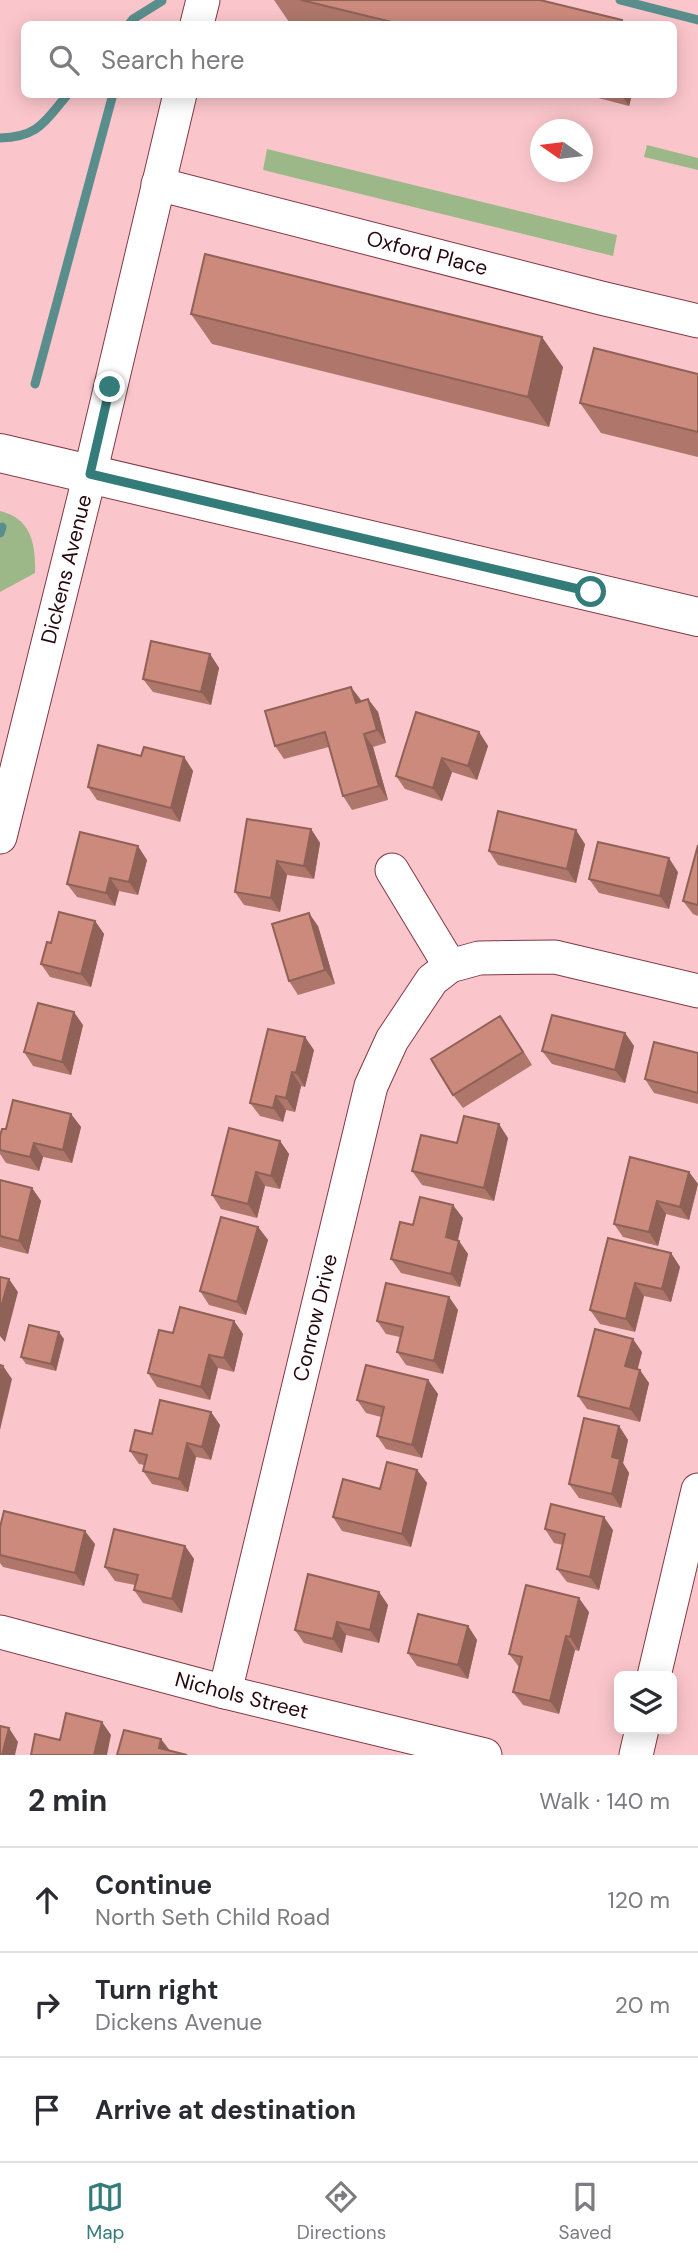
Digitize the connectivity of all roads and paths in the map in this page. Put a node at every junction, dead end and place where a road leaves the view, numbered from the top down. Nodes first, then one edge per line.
1 (203, 0) edge
2 (198, 21) edge
3 (179, 98) edge
4 (158, 184) junction
5 (698, 321) edge
6 (0, 453) edge
7 (90, 474) junction
8 (698, 617) edge
9 (0, 837) edge
10 (392, 870) dead end
11 (450, 966) junction
12 (698, 991) edge
13 (698, 1490) edge
14 (0, 1632) edge
15 (655, 1671) edge
16 (225, 1692) junction
17 (641, 1734) edge
18 (485, 1755) edge
19 (636, 1755) edge

1 - 2 street
3 - 4 street, Dickens Avenue
4 - 5 street, Oxford Place
4 - 7 street, Dickens Avenue
6 - 7 main road
7 - 8 main road
7 - 9 street, Dickens Avenue
10 - 11 street
11 - 12 street
11 - 16 street, Conrow Drive
13 - 15 street
14 - 16 street, Nichols Street
16 - 18 street, Nichols Street
17 - 19 street

